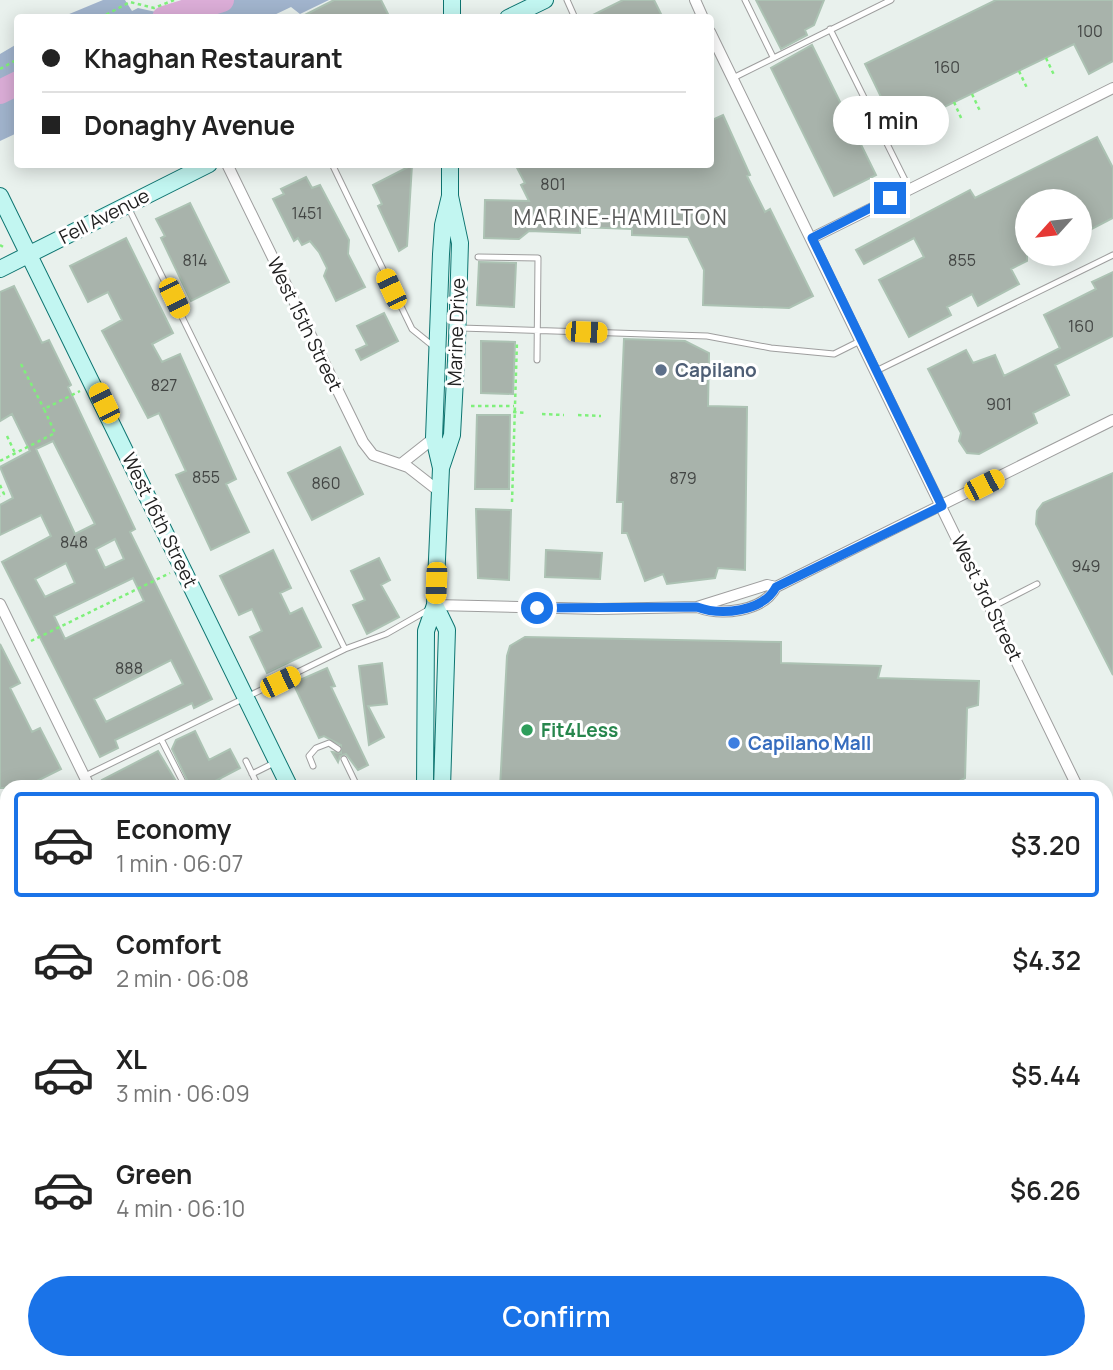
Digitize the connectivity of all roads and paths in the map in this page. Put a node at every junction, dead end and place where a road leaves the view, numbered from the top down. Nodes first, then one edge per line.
1 (174, 0) edge
2 (545, 0) edge
3 (746, 0) edge
4 (891, 0) edge
5 (131, 1) edge
6 (107, 14) edge
7 (516, 14) edge
8 (830, 29) junction
9 (714, 41) edge
10 (773, 57) junction
11 (1046, 58) dead end
12 (1019, 71) dead end
13 (1054, 75) dead end
14 (733, 78) junction
15 (1113, 88) edge
16 (1027, 89) dead end
17 (972, 94) dead end
18 (954, 102) dead end
19 (980, 111) dead end
20 (962, 120) dead end
21 (201, 168) edge
22 (229, 168) edge
23 (334, 168) edge
24 (450, 168) edge
25 (909, 188) junction
26 (0, 196) edge
27 (450, 196) junction
28 (127, 204) junction
29 (812, 238) junction
30 (0, 245) edge
31 (5, 248) dead end
32 (30, 254) junction
33 (1113, 255) edge
34 (478, 257) dead end
35 (0, 269) edge
36 (457, 327) junction
37 (537, 330) junction
38 (862, 340) junction
39 (517, 341) dead end
40 (438, 351) junction
41 (537, 360) dead end
42 (21, 363) dead end
43 (876, 371) junction
44 (80, 391) dead end
45 (471, 406) dead end
46 (514, 406) junction
47 (44, 409) junction
48 (513, 412) junction
49 (527, 413) dead end
50 (542, 414) dead end
51 (564, 415) dead end
52 (578, 415) dead end
53 (601, 416) dead end
54 (1113, 420) edge
55 (7, 436) dead end
56 (434, 438) junction
57 (15, 453) junction
58 (0, 461) edge
59 (401, 464) junction
60 (441, 468) junction
61 (0, 485) edge
62 (440, 492) junction
63 (0, 496) edge
64 (512, 502) dead end
65 (942, 506) junction
66 (170, 573) dead end
67 (1037, 584) dead end
68 (0, 604) edge
69 (435, 605) junction
70 (992, 607) junction
71 (30, 642) dead end
72 (345, 649) junction
73 (247, 698) junction
74 (162, 739) junction
75 (338, 749) dead end
76 (344, 760) dead end
77 (246, 761) dead end
78 (277, 762) junction
79 (313, 765) dead end
80 (252, 774) junction
81 (85, 776) junction
82 (87, 780) edge
83 (182, 780) edge
84 (255, 780) edge
85 (286, 780) edge
86 (354, 780) edge
87 (425, 780) edge
88 (442, 780) edge
89 (1075, 780) edge

1 - 5 path
2 - 7 main road
3 - 10 lane
4 - 8 lane
5 - 6 path
8 - 10 lane
8 - 25 lane
9 - 14 street, West 3rd Street
10 - 14 lane
11 - 13 path
12 - 16 path
14 - 29 street, West 3rd Street
15 - 25 street
17 - 19 path
18 - 20 path
21 - 28 main road, Fell Avenue
22 - 59 street, West 15th Street
23 - 40 lane
24 - 27 main road, Marine Drive
25 - 29 street
26 - 32 main road, West 16th Street
27 - 36 main road, Marine Drive
27 - 40 main road, Marine Drive
28 - 32 main road, Fell Avenue
28 - 72 lane
29 - 38 street, West 3rd Street
30 - 31 path
32 - 35 main road, Fell Avenue
32 - 73 main road, West 16th Street
33 - 43 lane
34 - 37 lane
36 - 37 lane
36 - 60 main road, Marine Drive
37 - 38 lane
37 - 41 lane
38 - 43 street, West 3rd Street
39 - 46 path
40 - 56 main road, Marine Drive
42 - 47 path
43 - 65 street, West 3rd Street
44 - 47 path
45 - 46 path
46 - 48 path
47 - 57 path
48 - 49 path
48 - 64 path
50 - 51 path
52 - 53 path
54 - 65 street
55 - 57 path
56 - 59 street
56 - 60 main road, Marine Drive
57 - 58 path
59 - 62 street, West 15th Street
60 - 62 main road, Marine Drive
61 - 63 path
62 - 69 main road, Marine Drive
65 - 69 street
65 - 70 street, West 3rd Street
66 - 71 path
67 - 70 lane
68 - 81 street
69 - 72 lane
69 - 87 main road, Marine Drive
69 - 88 main road, Marine Drive
70 - 89 street, West 3rd Street
72 - 73 lane
73 - 74 lane
73 - 78 main road, West 16th Street
74 - 81 lane
74 - 83 lane
75 - 79 lane
76 - 86 lane
77 - 80 lane
78 - 80 lane
78 - 85 main road, West 16th Street
80 - 84 lane
81 - 82 street

